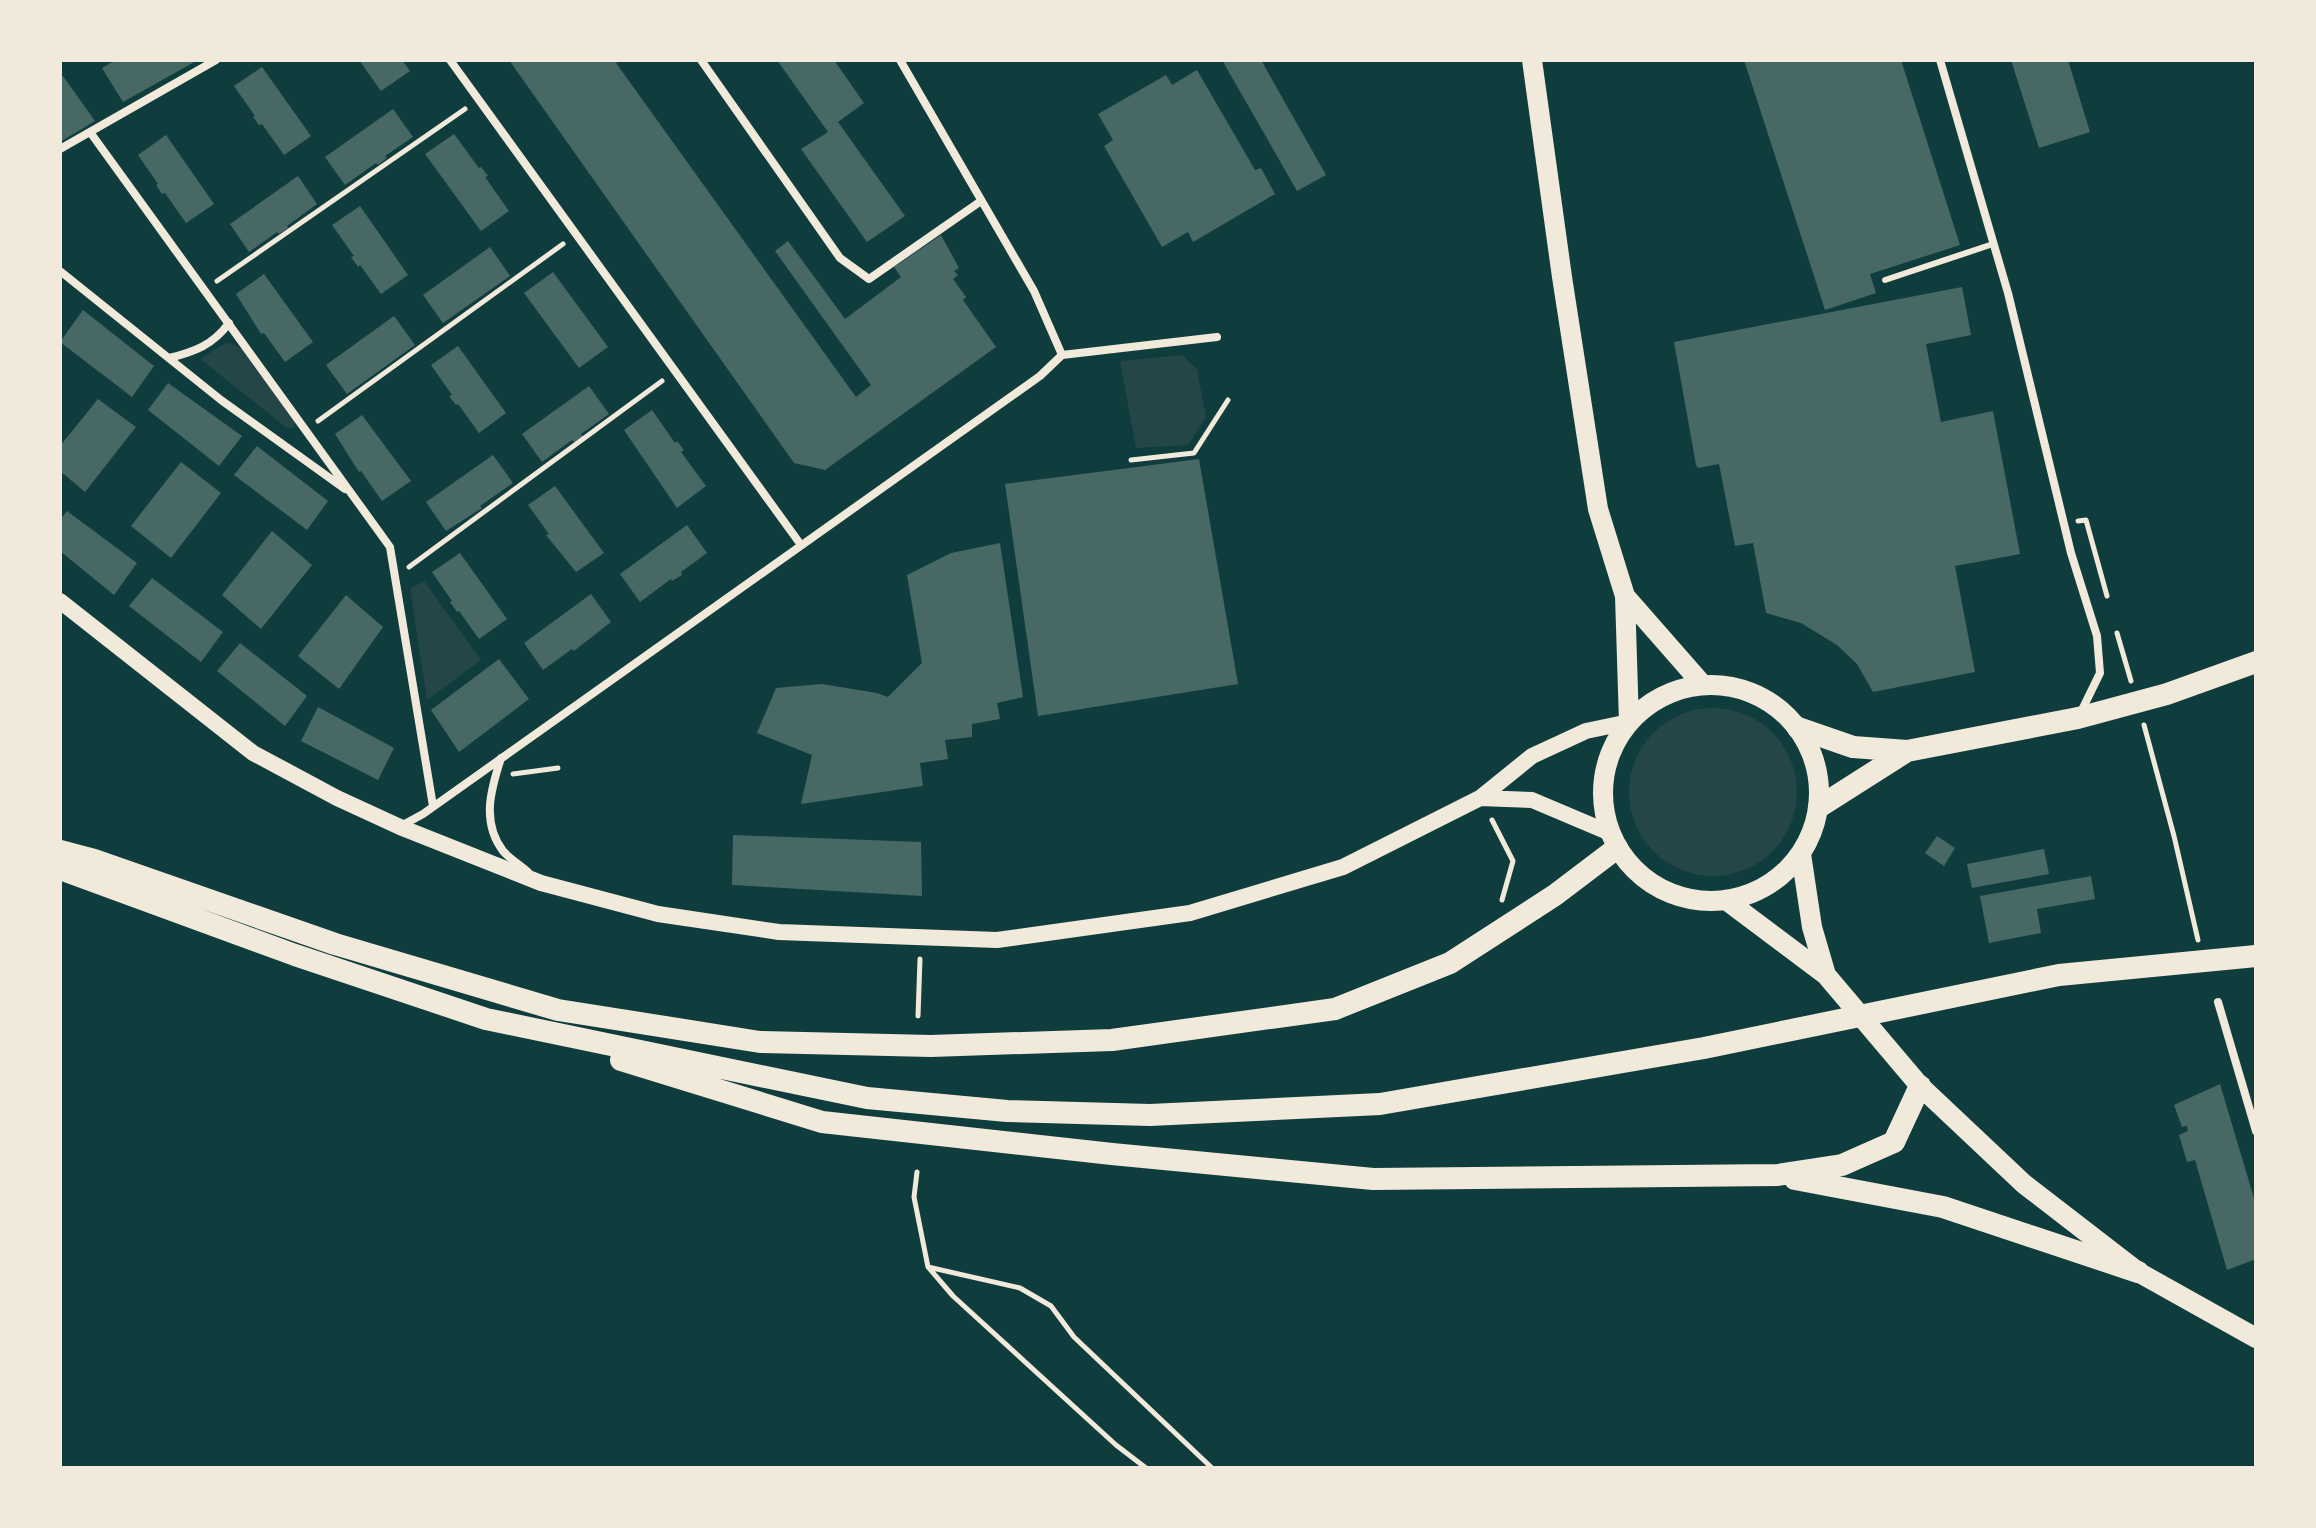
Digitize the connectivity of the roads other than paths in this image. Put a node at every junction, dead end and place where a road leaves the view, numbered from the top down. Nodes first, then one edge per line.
1 (216, 60) edge
2 (450, 60) edge
3 (701, 60) edge
4 (900, 60) edge
5 (1532, 60) edge
6 (1940, 60) edge
7 (90, 132) junction
8 (60, 149) edge
9 (981, 201) junction
10 (1993, 244) junction
11 (60, 271) edge
12 (1885, 280) dead end
13 (229, 323) junction
14 (1217, 337) dead end
15 (1062, 355) junction
16 (169, 358) junction
17 (352, 494) junction
18 (801, 545) junction
19 (1625, 596) junction
20 (60, 601) edge
21 (2256, 662) edge
22 (1703, 685) junction
23 (2078, 718) junction
24 (1629, 722) junction
25 (1798, 728) junction
26 (1907, 751) junction
27 (502, 756) junction
28 (1480, 798) junction
29 (433, 806) junction
30 (1819, 807) junction
31 (400, 827) junction
32 (1614, 840) junction
33 (60, 851) edge
34 (1801, 854) junction
35 (60, 869) edge
36 (541, 883) junction
37 (1726, 900) junction
38 (2256, 956) edge
39 (1826, 975) junction
40 (2218, 1002) dead end
41 (486, 1019) junction
42 (1920, 1086) junction
43 (2256, 1131) edge
44 (1778, 1175) junction
45 (2138, 1272) junction
46 (2256, 1338) edge

1 - 7 street
2 - 18 street
3 - 9 street
4 - 9 street
5 - 19 main road
6 - 10 street
7 - 8 street
7 - 13 street
9 - 15 street
10 - 12 lane
10 - 23 street
11 - 16 street
13 - 16 street
13 - 17 street
14 - 15 street
15 - 18 street
16 - 17 street
17 - 29 street
18 - 27 street
19 - 22 main road
19 - 24 main road
20 - 31 main road
21 - 23 highway
22 - 24 main road
22 - 25 main road
23 - 26 highway
24 - 28 main road
24 - 32 main road
25 - 26 highway
25 - 30 main road
26 - 30 highway
27 - 29 street
27 - 36 street
28 - 32 main road
28 - 36 main road
29 - 31 street
30 - 34 main road
31 - 36 main road
32 - 33 highway
32 - 37 main road
34 - 37 main road
34 - 39 main road
35 - 41 highway
37 - 39 main road
38 - 41 highway
39 - 42 main road
40 - 43 street
41 - 44 highway
42 - 44 highway
42 - 45 main road
44 - 45 highway
45 - 46 main road

